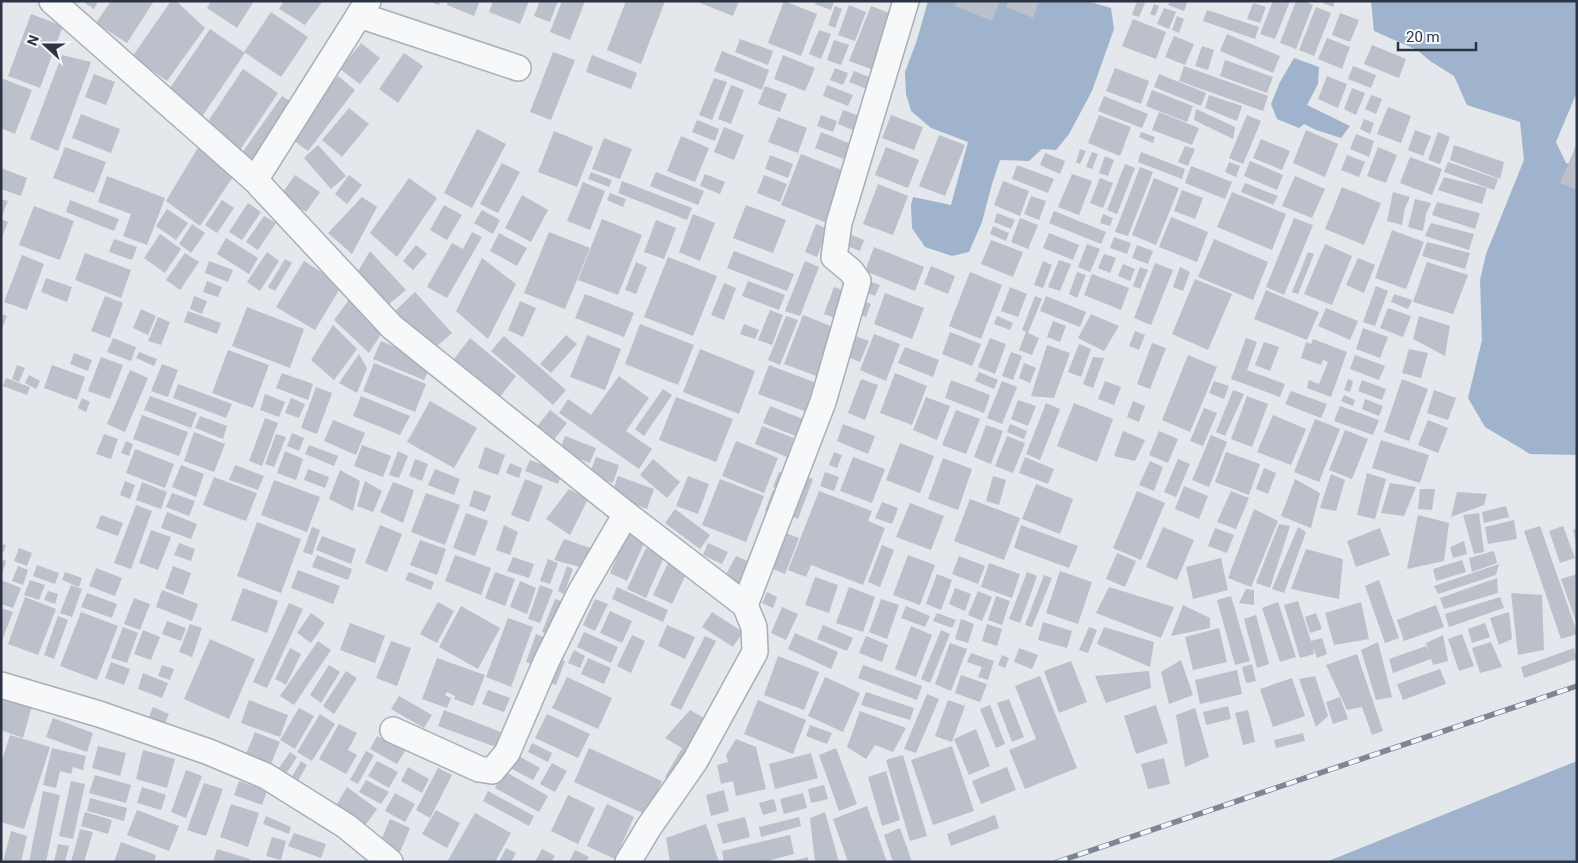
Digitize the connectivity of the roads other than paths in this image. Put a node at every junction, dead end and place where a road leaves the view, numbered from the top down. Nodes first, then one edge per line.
1 (52, 1) edge
2 (906, 1) edge
3 (364, 8) edge
4 (518, 68) dead end
5 (255, 180) junction
6 (626, 514) junction
7 (745, 605) junction
8 (1, 685) edge
9 (393, 730) dead end
10 (390, 862) edge
11 (628, 862) edge

1 - 5 street
2 - 7 street
3 - 4 street
3 - 5 street
5 - 6 street
6 - 7 street
6 - 9 street
7 - 11 street
8 - 10 street

